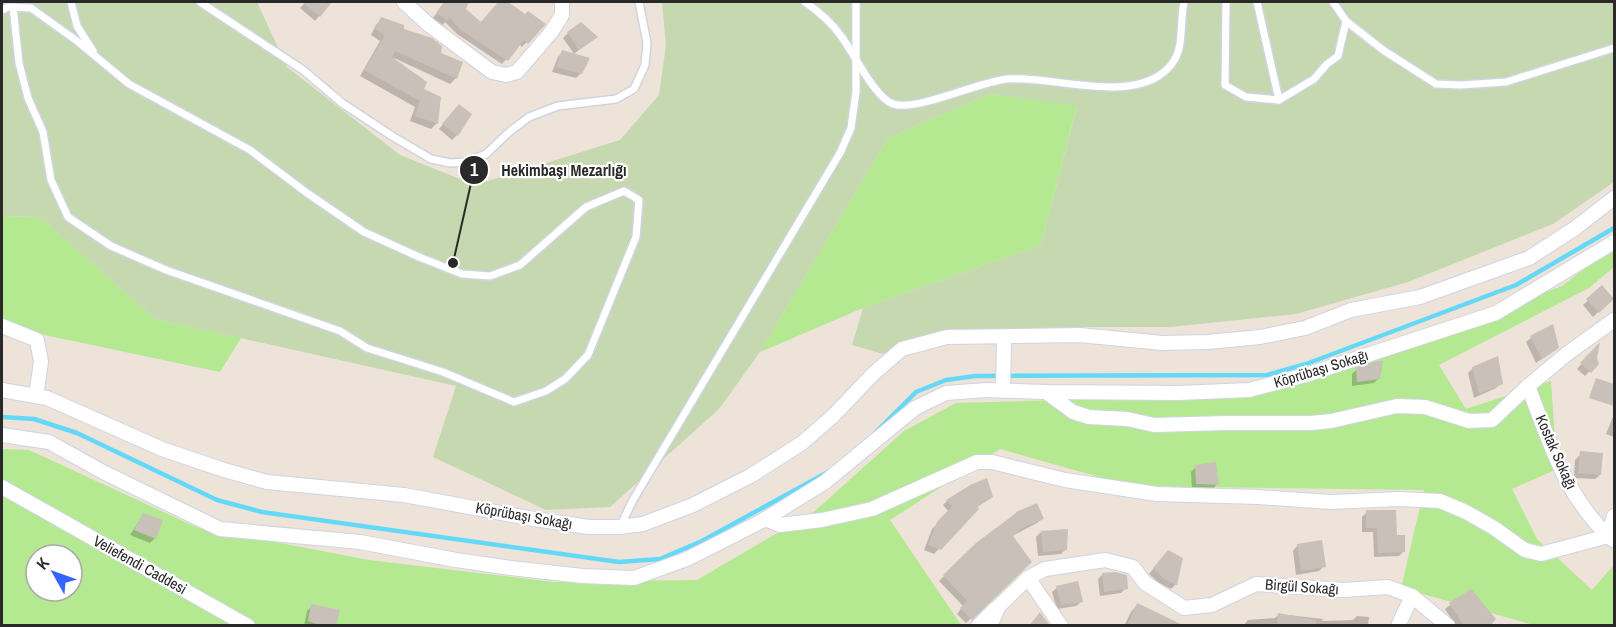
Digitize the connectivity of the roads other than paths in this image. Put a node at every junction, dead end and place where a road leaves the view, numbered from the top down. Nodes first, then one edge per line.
1 (71, 2) edge
2 (200, 2) edge
3 (404, 2) edge
4 (561, 2) edge
5 (639, 2) edge
6 (805, 2) edge
7 (856, 2) edge
8 (1184, 2) edge
9 (1226, 2) edge
10 (1257, 2) edge
11 (1333, 2) edge
12 (13, 7) junction
13 (2, 10) edge
14 (1346, 21) junction
15 (1614, 48) edge
16 (855, 56) junction
17 (98, 58) junction
18 (1279, 100) junction
19 (1614, 198) edge
20 (1614, 242) edge
21 (1614, 321) edge
22 (2, 326) edge
23 (1004, 343) junction
24 (1003, 386) junction
25 (1528, 386) junction
26 (2, 390) edge
27 (1046, 392) junction
28 (36, 396) junction
29 (2, 435) edge
30 (2, 487) edge
31 (1614, 516) edge
32 (765, 519) junction
33 (620, 526) junction
34 (1611, 539) edge
35 (1028, 578) junction
36 (1412, 596) junction
37 (999, 606) junction
38 (248, 626) edge
39 (978, 626) edge
40 (990, 626) edge
41 (1061, 626) edge
42 (1398, 626) edge
43 (1448, 626) edge

1 - 17 lane
2 - 5 lane
3 - 4 street
6 - 16 lane
7 - 16 lane
8 - 16 lane
9 - 18 lane
10 - 18 lane
11 - 14 lane
12 - 13 lane
12 - 17 lane
12 - 17 lane
14 - 15 lane
14 - 18 lane
16 - 33 lane
19 - 23 street, Köprübaşı Sokağı
20 - 27 street, Köprübaşı Sokağı
21 - 25 street
22 - 28 street
23 - 24 street
23 - 33 street, Köprübaşı Sokağı
24 - 27 street, Köprübaşı Sokağı
24 - 32 street, Köprübaşı Sokağı
25 - 27 street
25 - 34 street, Kostak Sokağı
26 - 28 street, Köprübaşı Sokağı
28 - 33 street, Köprübaşı Sokağı
29 - 32 street, Köprübaşı Sokağı
30 - 38 street, Veliefendi Caddesi
31 - 34 street
32 - 34 street
35 - 36 street, Birgül Sokağı
35 - 37 street, Birgül Sokağı
35 - 41 street
36 - 42 street
36 - 43 street, Birgül Sokağı
37 - 39 street, Birgül Sokağı
37 - 40 street, Birgül Sokağı

